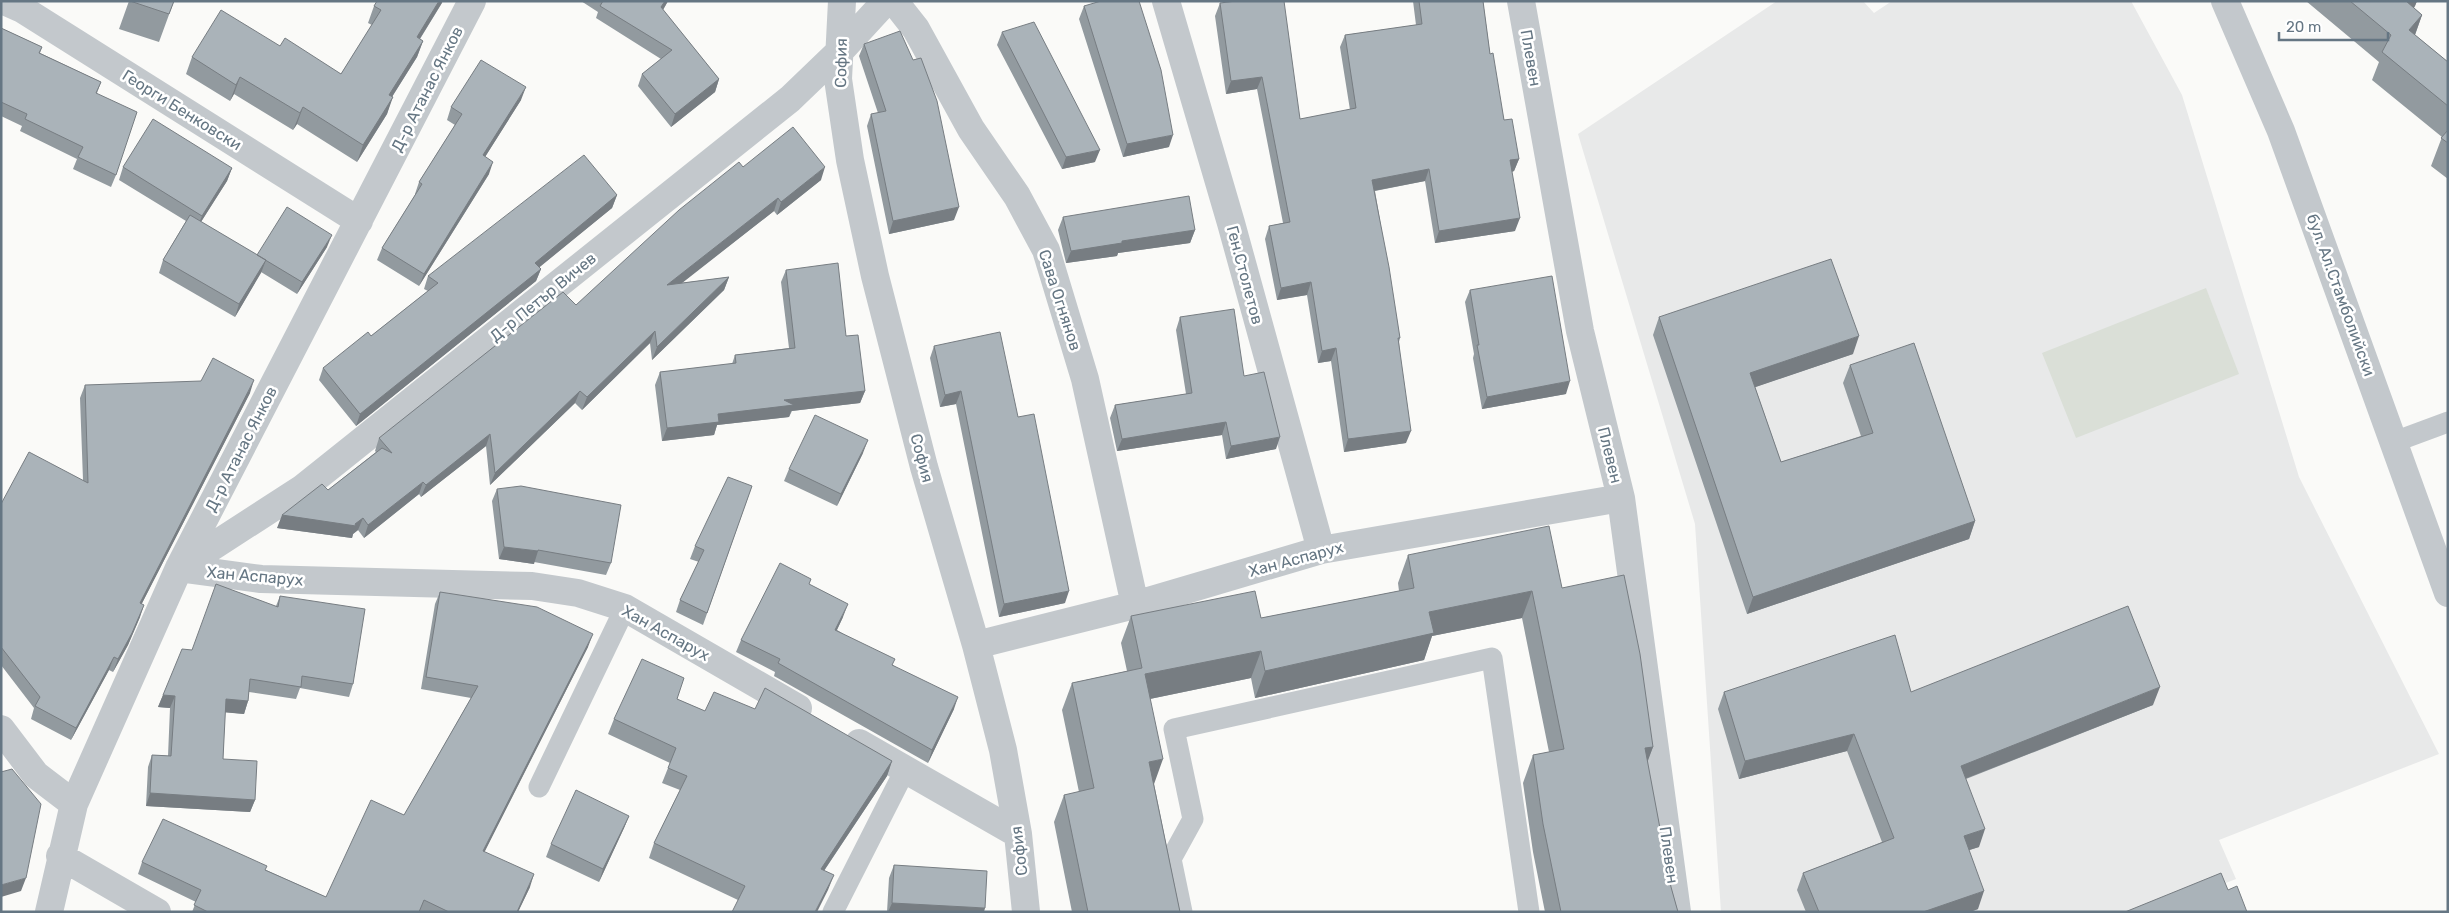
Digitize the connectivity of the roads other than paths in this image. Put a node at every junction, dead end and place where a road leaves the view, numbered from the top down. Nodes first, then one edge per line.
1 (4, 1) edge
2 (472, 1) edge
3 (842, 1) edge
4 (886, 1) edge
5 (894, 1) edge
6 (1166, 1) edge
7 (1521, 1) edge
8 (2225, 1) edge
9 (841, 50) junction
10 (360, 221) junction
11 (2448, 422) edge
12 (2394, 442) junction
13 (1621, 498) junction
14 (1321, 550) junction
15 (179, 568) junction
16 (2448, 593) edge
17 (1135, 605) junction
18 (625, 608) junction
19 (976, 644) junction
20 (1, 729) edge
21 (906, 770) junction
22 (539, 786) dead end
23 (74, 804) junction
24 (1018, 834) junction
25 (60, 856) junction
26 (44, 908) edge
27 (157, 912) edge
28 (833, 912) edge
29 (1026, 912) edge
30 (1182, 912) edge
31 (1529, 912) edge
32 (1677, 912) edge

1 - 10 street, Георги Бенковски
2 - 10 street, Д-р Атанас Янков
3 - 9 street, София
4 - 9 street, Д-р Петър Вичев
5 - 17 street, Сава Огнянов
6 - 14 street, Ген.Столетов
7 - 13 street, Плевен
8 - 12 street, бул. Ал.Стамболийски
9 - 15 street, Д-р Петър Вичев
9 - 19 street, София
10 - 15 street, Д-р Атанас Янков
11 - 12 lane
12 - 16 street, бул. Ал.Стамболийски
13 - 14 street, Хан Аспарух
13 - 32 street, Плевен
14 - 17 street, Хан Аспарух
15 - 18 street, Хан Аспарух
15 - 23 street, Д-р Атанас Янков
17 - 19 street, Хан Аспарух
18 - 21 street, Хан Аспарух
18 - 22 lane
19 - 24 street, София
20 - 23 street
21 - 24 street, Хан Аспарух
21 - 28 lane
23 - 25 street, Д-р Атанас Янков
24 - 29 street, София
25 - 26 street, Д-р Атанас Янков
25 - 27 street
30 - 31 lane

